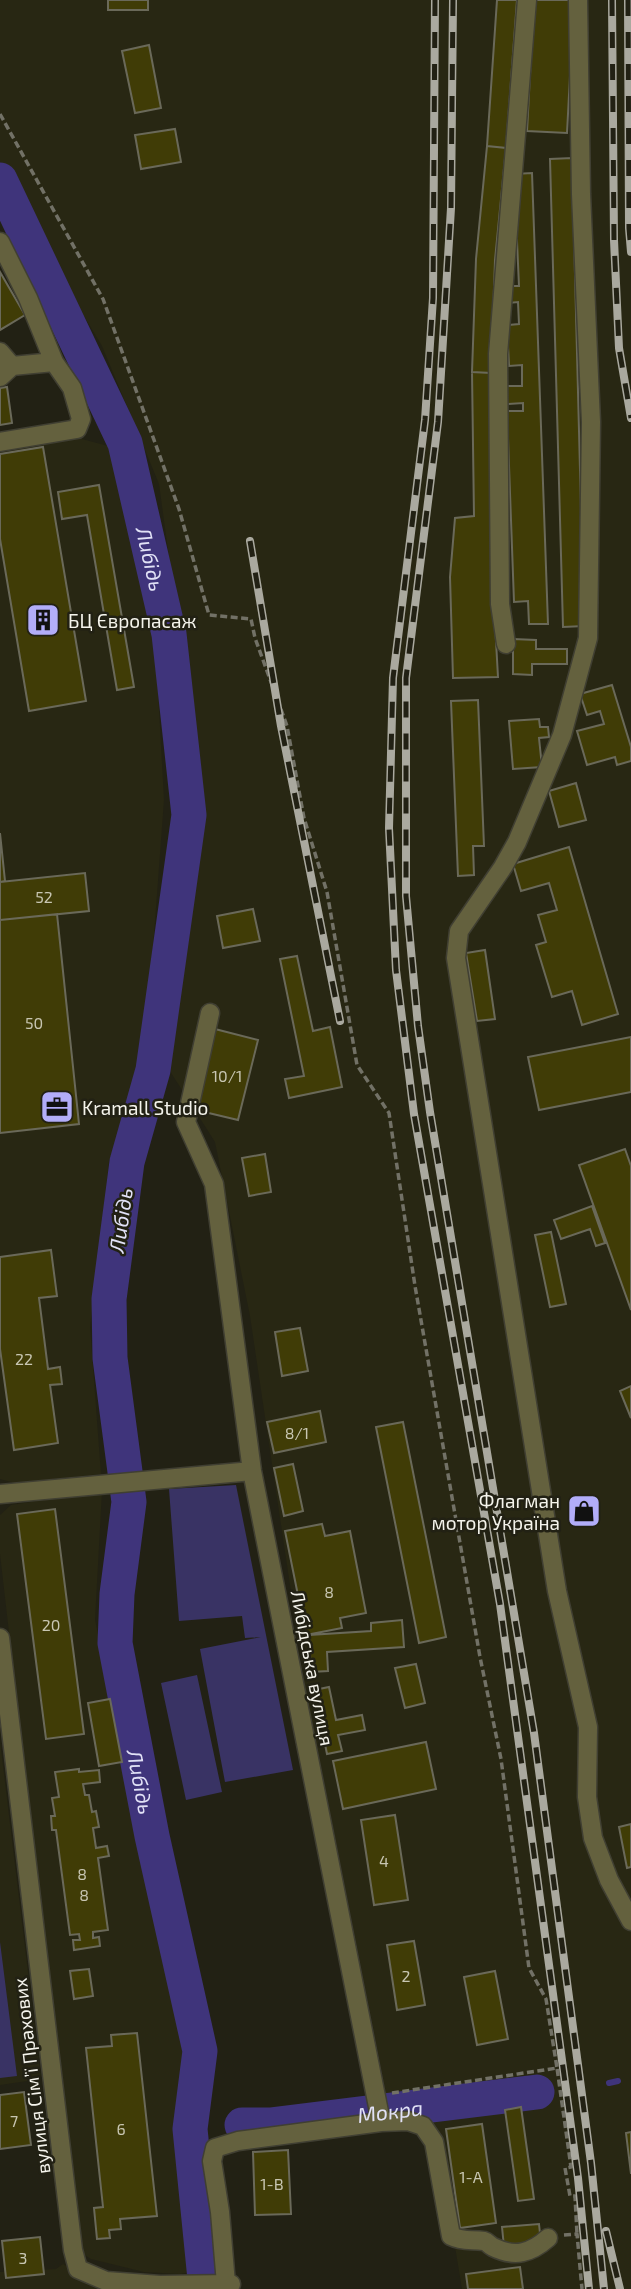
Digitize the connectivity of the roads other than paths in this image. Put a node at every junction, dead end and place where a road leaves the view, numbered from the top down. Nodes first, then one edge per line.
1 (527, 0) edge
2 (578, 0) edge
3 (0, 242) edge
4 (54, 362) junction
5 (4, 365) edge
6 (0, 442) edge
7 (506, 644) dead end
8 (210, 1013) dead end
9 (252, 1471) junction
10 (0, 1494) edge
11 (0, 1638) edge
12 (3, 1681) edge
13 (631, 1921) edge
14 (381, 2121) junction
15 (548, 2238) road end

1 - 7 street
2 - 13 street
3 - 4 street
4 - 5 street
4 - 6 street
8 - 9 street, Либідська вулиця
9 - 10 street
9 - 14 street, Либідська вулиця
11 - 12 street, вулиця Сімʼї Прахових
12 - 14 street, вулиця Сімʼї Прахових
14 - 15 street

